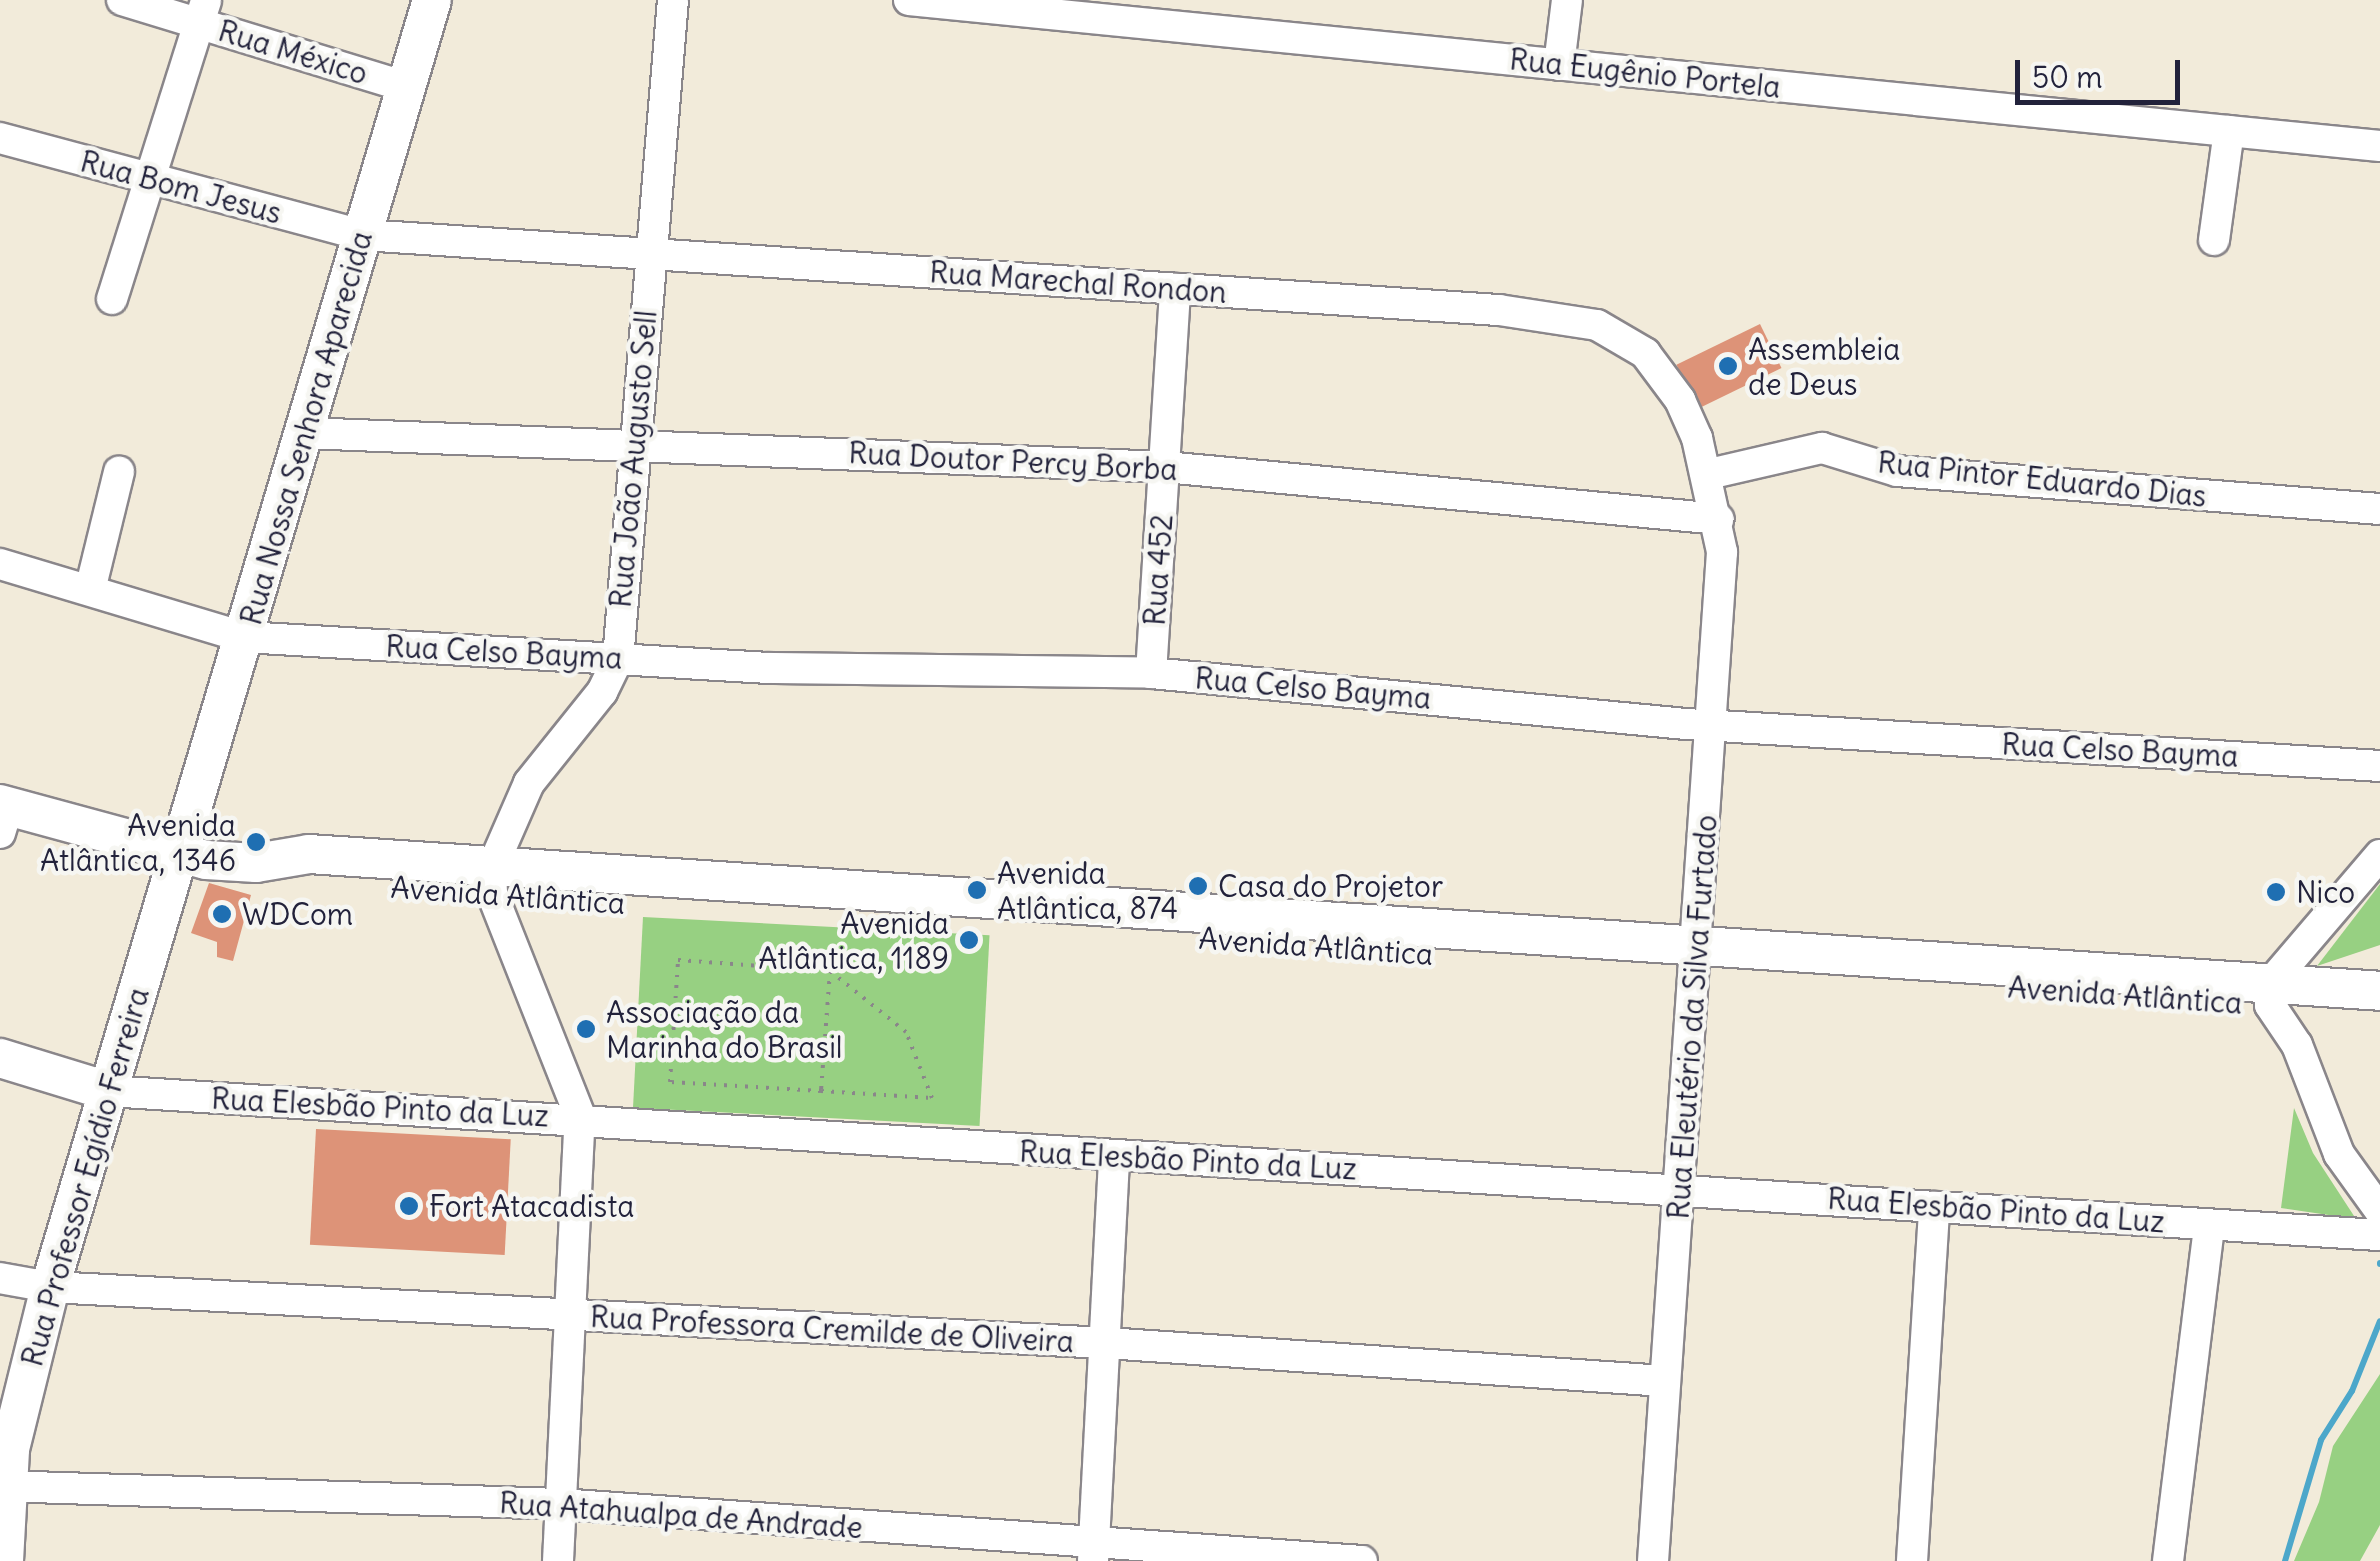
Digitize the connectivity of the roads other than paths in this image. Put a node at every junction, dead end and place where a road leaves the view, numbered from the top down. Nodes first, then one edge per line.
1 (122, 0) edge
2 (432, 0) edge
3 (672, 0) edge
4 (909, 0) edge
5 (1568, 0) edge
6 (202, 12) edge
7 (1560, 64) junction
8 (407, 87) junction
9 (2229, 131) junction
10 (0, 138) edge
11 (2380, 146) edge
12 (150, 178) junction
13 (363, 235) junction
14 (2214, 240) dead end
15 (650, 253) junction
16 (1175, 288) junction
17 (112, 299) dead end
18 (304, 433) junction
19 (631, 445) junction
20 (1165, 467) junction
21 (119, 472) dead end
22 (1710, 474) junction
23 (2380, 509) edge
24 (1720, 519) junction
25 (0, 564) edge
26 (90, 590) junction
27 (244, 636) junction
28 (618, 659) junction
29 (1151, 672) junction
30 (1712, 726) junction
31 (2380, 766) edge
32 (3, 814) edge
33 (178, 855) junction
34 (2380, 855) edge
35 (491, 882) junction
36 (1696, 959) junction
37 (2380, 991) edge
38 (2270, 994) junction
39 (2380, 1012) edge
40 (0, 1058) edge
41 (108, 1091) junction
42 (580, 1116) junction
43 (1114, 1157) junction
44 (1682, 1186) junction
45 (1934, 1207) junction
46 (2380, 1211) edge
47 (2209, 1226) junction
48 (2380, 1235) edge
49 (0, 1278) edge
50 (50, 1287) junction
51 (570, 1316) junction
52 (1106, 1343) junction
53 (1665, 1382) junction
54 (3, 1486) edge
55 (559, 1504) junction
56 (1093, 1553) edge
57 (4, 1561) edge
58 (558, 1561) edge
59 (1362, 1561) edge
60 (1653, 1561) edge
61 (1912, 1561) edge
62 (2168, 1561) edge

1 - 6 street, Rua México
2 - 8 main road, Rua Nossa Senhora Aparecida
3 - 15 street, Rua João Augusto Sell
4 - 7 street, Rua Eugênio Portela
5 - 7 street
6 - 8 street, Rua México
6 - 12 street
7 - 9 street, Rua Eugênio Portela
8 - 13 main road, Rua Nossa Senhora Aparecida
9 - 11 street, Rua Eugênio Portela
9 - 14 street
10 - 12 street, Rua Bom Jesus
12 - 13 street, Rua Bom Jesus
12 - 17 street
13 - 15 street, Rua Marechal Rondon
13 - 18 main road, Rua Nossa Senhora Aparecida
15 - 16 street, Rua Marechal Rondon
15 - 19 street, Rua João Augusto Sell
16 - 20 street, Rua 452
16 - 22 street, Rua Marechal Rondon
18 - 19 street, Rua Doutor Percy Borba
18 - 27 main road, Rua Nossa Senhora Aparecida
19 - 20 street, Rua Doutor Percy Borba
19 - 28 street, Rua João Augusto Sell
20 - 24 street, Rua Doutor Percy Borba
20 - 29 street, Rua 452
21 - 26 street
22 - 23 street, Rua Pintor Eduardo Dias
22 - 24 street, Rua Eleutério da Silva Furtado
24 - 30 street, Rua Eleutério da Silva Furtado
25 - 26 street, Rua Celso Bayma
26 - 27 street, Rua Celso Bayma
27 - 28 street, Rua Celso Bayma
27 - 33 main road, Rua Nossa Senhora Aparecida
28 - 29 street, Rua Celso Bayma
28 - 35 street, Rua João Augusto Sell
29 - 30 street, Rua Celso Bayma
30 - 31 street, Rua Celso Bayma
30 - 36 street, Rua Eleutério da Silva Furtado
32 - 33 main road, Avenida Atlântica
33 - 35 main road, Avenida Atlântica
33 - 41 main road, Rua Professor Egídio Ferreira
34 - 38 street
35 - 36 main road, Avenida Atlântica
35 - 42 street
36 - 38 main road, Avenida Atlântica
36 - 44 street, Rua Eleutério da Silva Furtado
37 - 38 main road, Avenida Atlântica
38 - 39 main road, Avenida Atlântica
38 - 46 street
40 - 41 main road, Rua Elesbão Pinto da Luz
41 - 42 street, Rua Elesbão Pinto da Luz
41 - 50 main road, Rua Professor Egídio Ferreira
42 - 43 street, Rua Elesbão Pinto da Luz
42 - 51 street
43 - 44 street, Rua Elesbão Pinto da Luz
43 - 52 street
44 - 45 street, Rua Elesbão Pinto da Luz
44 - 53 street, Rua Eleutério da Silva Furtado
45 - 47 street, Rua Elesbão Pinto da Luz
45 - 61 street
47 - 48 street, Rua Elesbão Pinto da Luz
47 - 62 street
49 - 50 street, Rua Professora Cremilde de Oliveira
50 - 51 street, Rua Professora Cremilde de Oliveira
50 - 54 main road, Rua Professor Egídio Ferreira
51 - 52 street, Rua Professora Cremilde de Oliveira
51 - 55 street
52 - 53 street, Rua Professora Cremilde de Oliveira
52 - 56 street
53 - 60 street, Rua Eleutério da Silva Furtado
54 - 55 street, Rua Atahualpa de Andrade
54 - 57 main road, Rua Professor Egídio Ferreira
55 - 56 street, Rua Atahualpa de Andrade
55 - 58 street
56 - 59 street, Rua Atahualpa de Andrade

